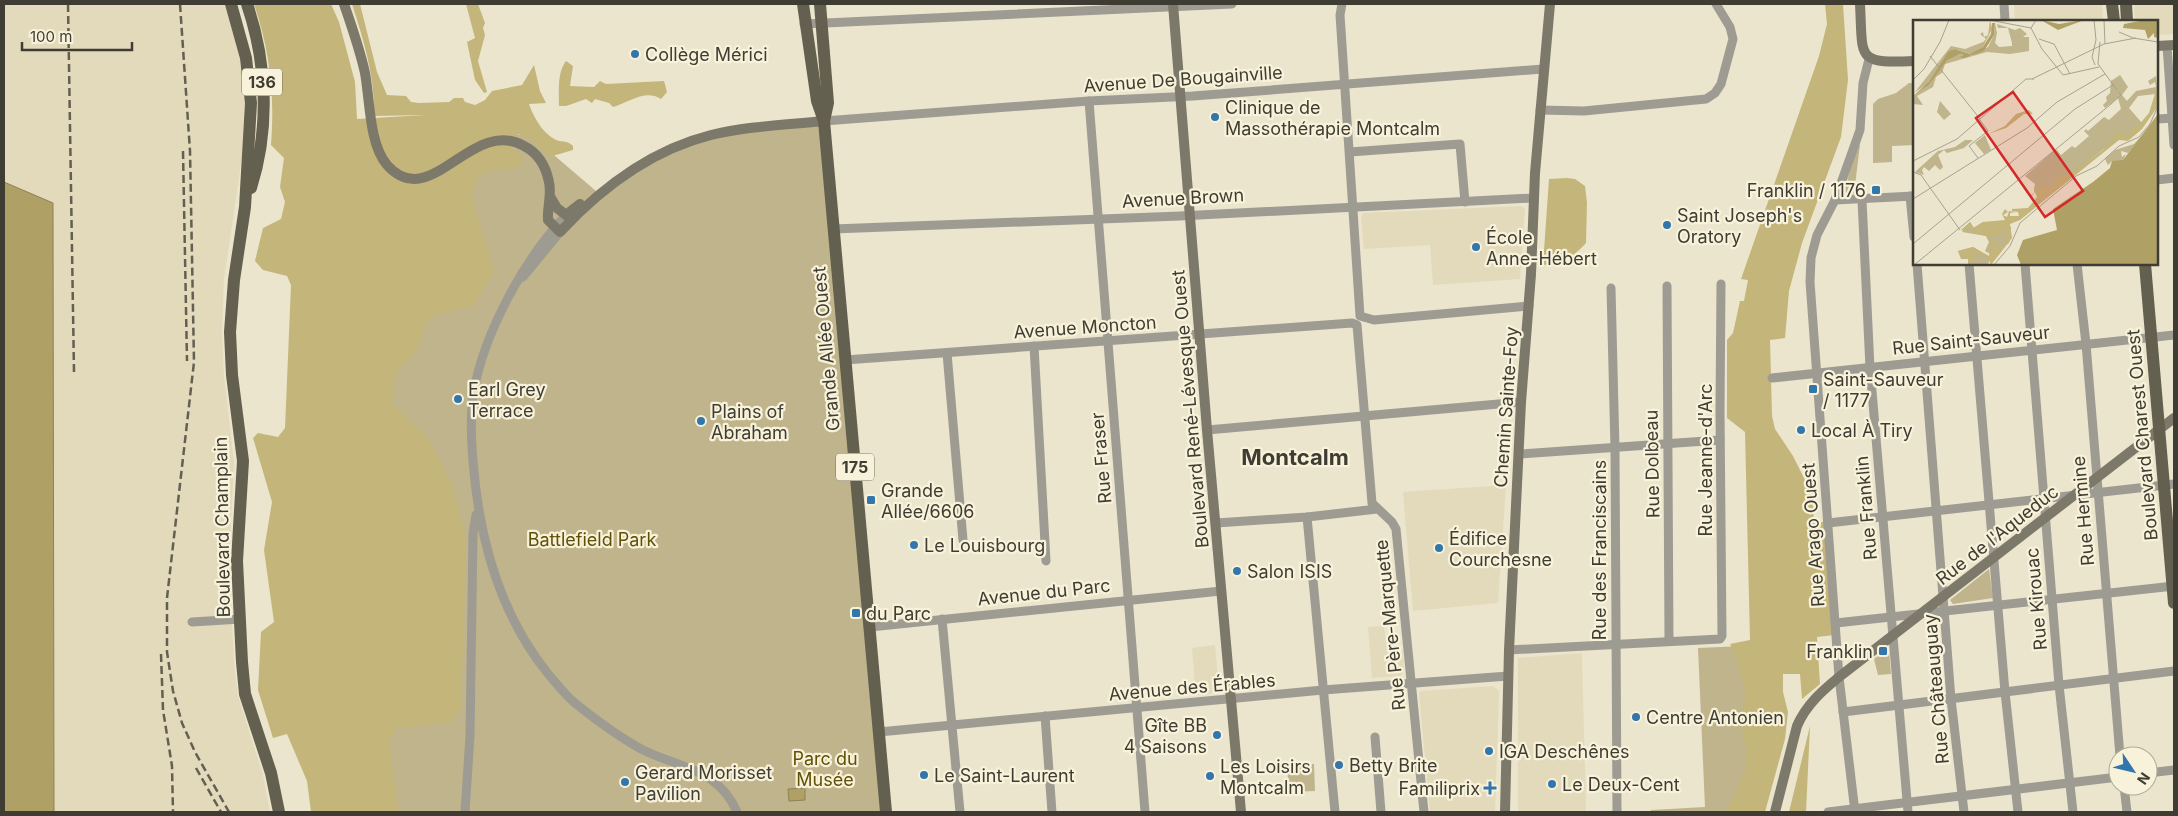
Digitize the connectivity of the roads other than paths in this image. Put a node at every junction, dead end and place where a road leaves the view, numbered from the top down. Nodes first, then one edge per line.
1 (231, 4) edge
2 (247, 4) edge
3 (344, 4) edge
4 (803, 4) edge
5 (820, 4) edge
6 (1232, 4) edge
7 (1342, 4) edge
8 (1550, 4) edge
9 (1716, 4) edge
10 (1860, 4) edge
11 (2004, 4) edge
12 (2112, 4) edge
13 (2126, 4) edge
14 (1174, 5) edge
15 (2005, 20) edge
16 (2114, 20) edge
17 (2127, 20) edge
18 (821, 23) junction
19 (804, 24) junction
20 (2166, 46) edge
21 (1868, 59) junction
22 (1913, 61) edge
23 (1543, 69) junction
24 (1346, 85) junction
25 (1180, 96) junction
26 (1089, 101) junction
27 (1540, 110) junction
28 (2173, 118) edge
29 (2158, 119) edge
30 (824, 121) junction
31 (2174, 145) edge
32 (1350, 152) junction
33 (2174, 178) edge
34 (2158, 180) edge
35 (607, 187) junction
36 (1912, 196) edge
37 (550, 198) junction
38 (1533, 198) junction
39 (1836, 200) junction
40 (1862, 200) junction
41 (1465, 202) junction
42 (245, 207) junction
43 (1353, 207) junction
44 (566, 214) junction
45 (1189, 214) junction
46 (1913, 216) edge
47 (1098, 218) junction
48 (833, 229) junction
49 (557, 230) junction
50 (1916, 265) edge
51 (1969, 265) edge
52 (2025, 265) edge
53 (2076, 265) edge
54 (2145, 265) edge
55 (1721, 284) dead end
56 (1667, 286) dead end
57 (1611, 288) dead end
58 (1528, 306) junction
59 (1359, 321) junction
60 (1200, 335) junction
61 (2174, 335) edge
62 (2152, 337) junction
63 (1108, 341) junction
64 (2086, 344) junction
65 (1034, 346) junction
66 (2032, 349) junction
67 (947, 353) junction
68 (1978, 355) junction
69 (845, 360) junction
70 (1924, 361) junction
71 (1870, 368) junction
72 (1817, 373) junction
73 (1772, 378) dead end
74 (1521, 402) junction
75 (1365, 417) junction
76 (2174, 418) edge
77 (2160, 429) junction
78 (1207, 430) junction
79 (1720, 440) junction
80 (1668, 443) junction
81 (1615, 449) junction
82 (1519, 454) junction
83 (2096, 479) junction
84 (2170, 485) edge
85 (2098, 494) junction
86 (2072, 497) junction
87 (2044, 498) junction
88 (477, 504) junction
89 (1990, 504) junction
90 (1377, 509) junction
91 (1937, 511) junction
92 (2046, 516) junction
93 (1307, 517) junction
94 (1883, 517) junction
95 (1216, 523) junction
96 (1828, 523) junction
97 (964, 540) dead end
98 (486, 549) junction
99 (473, 551) junction
100 (1994, 558) junction
101 (1046, 561) dead end
102 (2174, 586) edge
103 (1221, 591) junction
104 (2108, 592) junction
105 (1944, 597) junction
106 (1128, 599) junction
107 (2053, 599) junction
108 (2174, 603) edge
109 (1998, 605) junction
110 (1945, 611) junction
111 (1920, 615) junction
112 (1892, 616) junction
113 (942, 618) junction
114 (241, 619) junction
115 (192, 622) dead end
116 (1836, 623) junction
117 (870, 627) junction
118 (1894, 636) junction
119 (1669, 641) junction
120 (1615, 644) junction
121 (1509, 650) junction
122 (2174, 670) edge
123 (1508, 676) junction
124 (1839, 677) junction
125 (2113, 677) junction
126 (1412, 683) junction
127 (2059, 685) junction
128 (1323, 690) junction
129 (2005, 692) junction
130 (1232, 698) junction
131 (1951, 700) junction
132 (1898, 705) junction
133 (1138, 708) junction
134 (1843, 712) junction
135 (1045, 716) junction
136 (953, 726) junction
137 (879, 732) junction
138 (1374, 737) dead end
139 (2119, 746) edge
140 (2174, 770) edge
141 (2158, 772) edge
142 (2108, 778) edge
143 (2069, 781) junction
144 (2015, 789) junction
145 (1962, 796) junction
146 (2125, 796) edge
147 (1908, 808) edge
148 (1855, 811) edge
149 (279, 812) edge
150 (465, 812) edge
151 (737, 812) edge
152 (886, 812) edge
153 (960, 812) edge
154 (1052, 812) edge
155 (1145, 812) edge
156 (1241, 812) edge
157 (1335, 812) edge
158 (1381, 812) edge
159 (1424, 812) edge
160 (1505, 812) edge
161 (1617, 812) edge
162 (1775, 812) edge
163 (1828, 812) edge
164 (1964, 812) edge
165 (2018, 812) edge
166 (2073, 812) edge
167 (2127, 812) edge

1 - 42 main road, Boulevard Champlain / 136
2 - 42 main road, Boulevard Champlain / 136
3 - 37 main road
4 - 19 main road, Grande Allée Ouest / 175
5 - 18 main road, Grande Allée Ouest / 175
6 - 14 street
7 - 24 street, Rue Père-Marquette
8 - 23 main road, Chemin Sainte-Foy
9 - 27 street
10 - 21 main road
11 - 15 street
12 - 16 main road
13 - 17 main road
14 - 18 street
14 - 25 main road, Boulevard René-Lévesque Ouest
18 - 19 street
18 - 30 main road, Grande Allée Ouest / 175
19 - 30 main road, Grande Allée Ouest / 175
20 - 28 street
21 - 22 main road
21 - 39 street, Rue Arago Ouest
23 - 24 street, Avenue De Bougainville
23 - 27 main road, Chemin Sainte-Foy
24 - 25 street, Avenue De Bougainville
24 - 32 street, Rue Père-Marquette
25 - 26 street, Avenue De Bougainville
25 - 45 main road, Boulevard René-Lévesque Ouest
26 - 30 street, Avenue De Bougainville
26 - 47 street, Rue Fraser
27 - 38 main road, Chemin Sainte-Foy
28 - 29 street
28 - 31 street
30 - 35 main road
30 - 48 main road, Grande Allée Ouest / 175
32 - 41 street
32 - 43 street, Rue Père-Marquette
33 - 34 street
35 - 44 main road
35 - 49 main road
36 - 40 street
36 - 46 street
37 - 44 main road
37 - 49 main road
38 - 41 street, Avenue Brown
38 - 58 main road, Chemin Sainte-Foy
39 - 40 street
39 - 72 street, Rue Arago Ouest
40 - 71 street, Rue Franklin
41 - 43 street, Avenue Brown
42 - 114 main road, Boulevard Champlain
43 - 45 street, Avenue Brown
43 - 59 street, Rue Père-Marquette
44 - 49 street
45 - 47 street, Avenue Brown
45 - 60 main road, Boulevard René-Lévesque Ouest
47 - 48 street, Avenue Brown
47 - 63 street, Rue Fraser
48 - 69 main road, Grande Allée Ouest / 175
49 - 88 street
50 - 70 street, Rue Châteauguay
51 - 68 street
52 - 66 street, Rue Kirouac
53 - 64 street, Rue Hermine
54 - 62 main road, Boulevard Charest Ouest
55 - 79 street, Rue Jeanne-d'Arc
56 - 80 street, Rue Dolbeau
57 - 81 street, Rue des Franciscains
58 - 59 street, Avenue Moncton
58 - 74 main road, Chemin Sainte-Foy
59 - 60 street, Avenue Moncton
59 - 75 street, Rue Père-Marquette
60 - 63 street, Avenue Moncton
60 - 78 main road, Boulevard René-Lévesque Ouest
61 - 62 street, Rue Saint-Sauveur
62 - 64 street, Rue Saint-Sauveur
62 - 77 main road, Boulevard Charest Ouest
63 - 65 street, Avenue Moncton
63 - 106 street, Rue Fraser
64 - 66 street, Rue Saint-Sauveur
64 - 83 street, Rue Hermine
65 - 67 street, Avenue Moncton
65 - 101 street
66 - 68 street, Rue Saint-Sauveur
66 - 87 street, Rue Kirouac
67 - 69 street, Avenue Moncton
67 - 97 street
68 - 70 street, Rue Saint-Sauveur
68 - 89 street
69 - 117 main road, Grande Allée Ouest / 175
70 - 71 street, Rue Saint-Sauveur
70 - 91 street, Rue Châteauguay
71 - 72 street, Rue Saint-Sauveur
71 - 94 street, Rue Franklin
72 - 73 street, Rue Saint-Sauveur
72 - 96 street, Rue Arago Ouest
74 - 75 street
74 - 82 main road, Chemin Sainte-Foy
75 - 78 street
75 - 90 street, Rue Père-Marquette
76 - 77 main road, Rue de l'Aqueduc
77 - 83 main road, Rue de l'Aqueduc
77 - 84 main road, Boulevard Charest Ouest
78 - 95 main road, Boulevard René-Lévesque Ouest
79 - 80 street
79 - 119 street, Rue Jeanne-d'Arc
80 - 81 street
80 - 119 street, Rue Dolbeau
81 - 82 street
81 - 120 street, Rue des Franciscains
82 - 121 main road, Chemin Sainte-Foy
83 - 85 street, Rue Hermine
83 - 86 main road, Rue de l'Aqueduc
84 - 85 street
84 - 102 main road, Boulevard Charest Ouest
85 - 86 street
85 - 104 street, Rue Hermine
86 - 87 street
86 - 92 main road, Rue de l'Aqueduc
87 - 89 street
87 - 92 street, Rue Kirouac
88 - 98 street
88 - 99 street
89 - 91 street
89 - 100 street
90 - 93 street
90 - 126 street, Rue Père-Marquette
91 - 94 street
91 - 105 street, Rue Châteauguay
92 - 100 main road, Rue de l'Aqueduc
92 - 107 street, Rue Kirouac
93 - 95 street
93 - 128 street
94 - 96 street
94 - 112 street, Rue Franklin
95 - 103 main road, Boulevard René-Lévesque Ouest
96 - 116 street, Rue Arago Ouest
98 - 99 street
98 - 151 street
99 - 150 street
100 - 105 main road, Rue de l'Aqueduc
100 - 109 street
102 - 104 street
102 - 108 main road, Boulevard Charest Ouest
103 - 106 street, Avenue du Parc
103 - 130 main road, Boulevard René-Lévesque Ouest
104 - 107 street
104 - 125 street, Rue Hermine
105 - 110 street, Rue Châteauguay
105 - 111 main road, Rue de l'Aqueduc
106 - 113 street, Avenue du Parc
106 - 133 street, Rue Fraser
107 - 109 street
107 - 127 street, Rue Kirouac
109 - 110 street
109 - 129 street
110 - 111 street
110 - 131 street, Rue Châteauguay
111 - 112 street
111 - 118 main road, Rue de l'Aqueduc
112 - 116 street
112 - 118 street, Rue Franklin
113 - 117 street, Avenue du Parc
113 - 136 street
114 - 115 street
114 - 149 main road, Boulevard Champlain
116 - 124 street, Rue Arago Ouest
117 - 137 main road, Grande Allée Ouest / 175
118 - 124 main road, Rue de l'Aqueduc
118 - 132 street, Rue Franklin
119 - 120 street
120 - 121 street
120 - 161 street, Rue des Franciscains
121 - 123 main road, Chemin Sainte-Foy
122 - 125 street
123 - 126 street, Avenue des Érables
123 - 160 main road, Chemin Sainte-Foy
124 - 134 street, Rue Arago Ouest
124 - 162 main road, Rue de l'Aqueduc
125 - 127 street
125 - 139 street, Rue Hermine
126 - 128 street, Avenue des Érables
126 - 159 street, Rue Père-Marquette
127 - 129 street
127 - 143 street, Rue Kirouac
128 - 130 street, Avenue des Érables
128 - 157 street
129 - 131 street
129 - 144 street
130 - 133 street, Avenue des Érables
130 - 156 main road, Boulevard René-Lévesque Ouest
131 - 132 street
131 - 145 street, Rue Châteauguay
132 - 134 street
132 - 147 street, Rue Franklin
133 - 135 street, Avenue des Érables
133 - 155 street, Rue Fraser
134 - 148 street, Rue Arago Ouest
135 - 136 street, Avenue des Érables
135 - 154 street
136 - 137 street, Avenue des Érables
136 - 153 street
137 - 152 main road, Grande Allée Ouest / 175
138 - 158 street
140 - 141 street
142 - 143 street
143 - 144 street
143 - 166 street, Rue Kirouac
144 - 145 street
144 - 165 street
145 - 147 street
145 - 164 street, Rue Châteauguay
146 - 167 street
147 - 148 street
148 - 163 street

